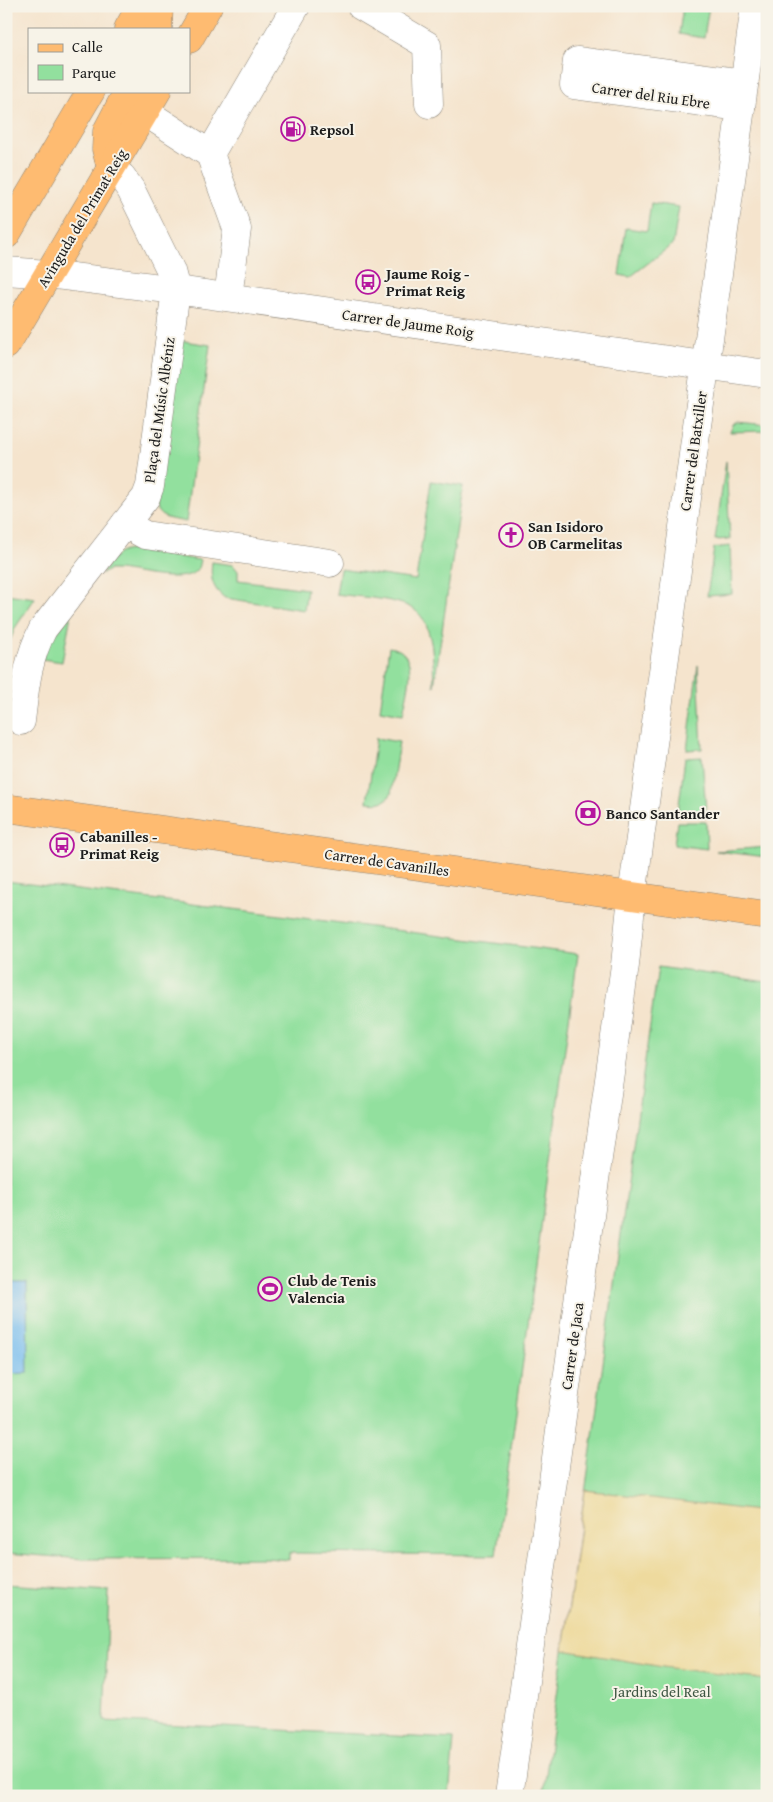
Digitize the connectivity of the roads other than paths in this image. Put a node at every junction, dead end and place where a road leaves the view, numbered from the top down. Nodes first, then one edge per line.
1 (141, 6) edge
2 (159, 6) edge
3 (208, 6) edge
4 (296, 6) edge
5 (361, 6) edge
6 (755, 6) edge
7 (129, 28) edge
8 (158, 28) edge
9 (190, 37) edge
10 (90, 92) edge
11 (127, 92) edge
12 (743, 95) junction
13 (151, 102) edge
14 (429, 104) dead end
15 (210, 154) junction
16 (111, 168) junction
17 (6, 235) edge
18 (6, 271) edge
19 (48, 274) junction
20 (176, 290) junction
21 (228, 297) junction
22 (6, 345) edge
23 (705, 365) junction
24 (767, 374) edge
25 (125, 524) junction
26 (330, 563) dead end
27 (21, 721) dead end
28 (6, 808) edge
29 (632, 896) junction
30 (767, 915) edge
31 (509, 1796) edge

1 - 7 main road
2 - 8 main road
3 - 9 main road
4 - 15 street
5 - 14 street
6 - 12 street, Carrer del Batxiller
10 - 17 main road
11 - 16 main road
12 - 12 street, Carrer del Riu Ebre
12 - 23 street, Carrer del Batxiller
13 - 15 street
13 - 16 main road, Avinguda del Primat Reig
15 - 21 street
16 - 19 main road, Avinguda del Primat Reig
16 - 20 street
18 - 19 street, Carrer de Jaume Roig
19 - 20 street, Carrer de Jaume Roig
19 - 22 main road, Avinguda del Primat Reig
20 - 21 street, Carrer de Jaume Roig
20 - 25 street, Plaça del Músic Albéniz
21 - 23 street, Carrer de Jaume Roig
23 - 24 street, Carrer de Jaume Roig
23 - 29 street, Carrer del Batxiller
25 - 26 street
25 - 27 street, Plaça del Músic Albéniz
28 - 29 main road, Carrer de Cavanilles
29 - 30 main road, Carrer de Cavanilles
29 - 31 street, Carrer de Jaca

